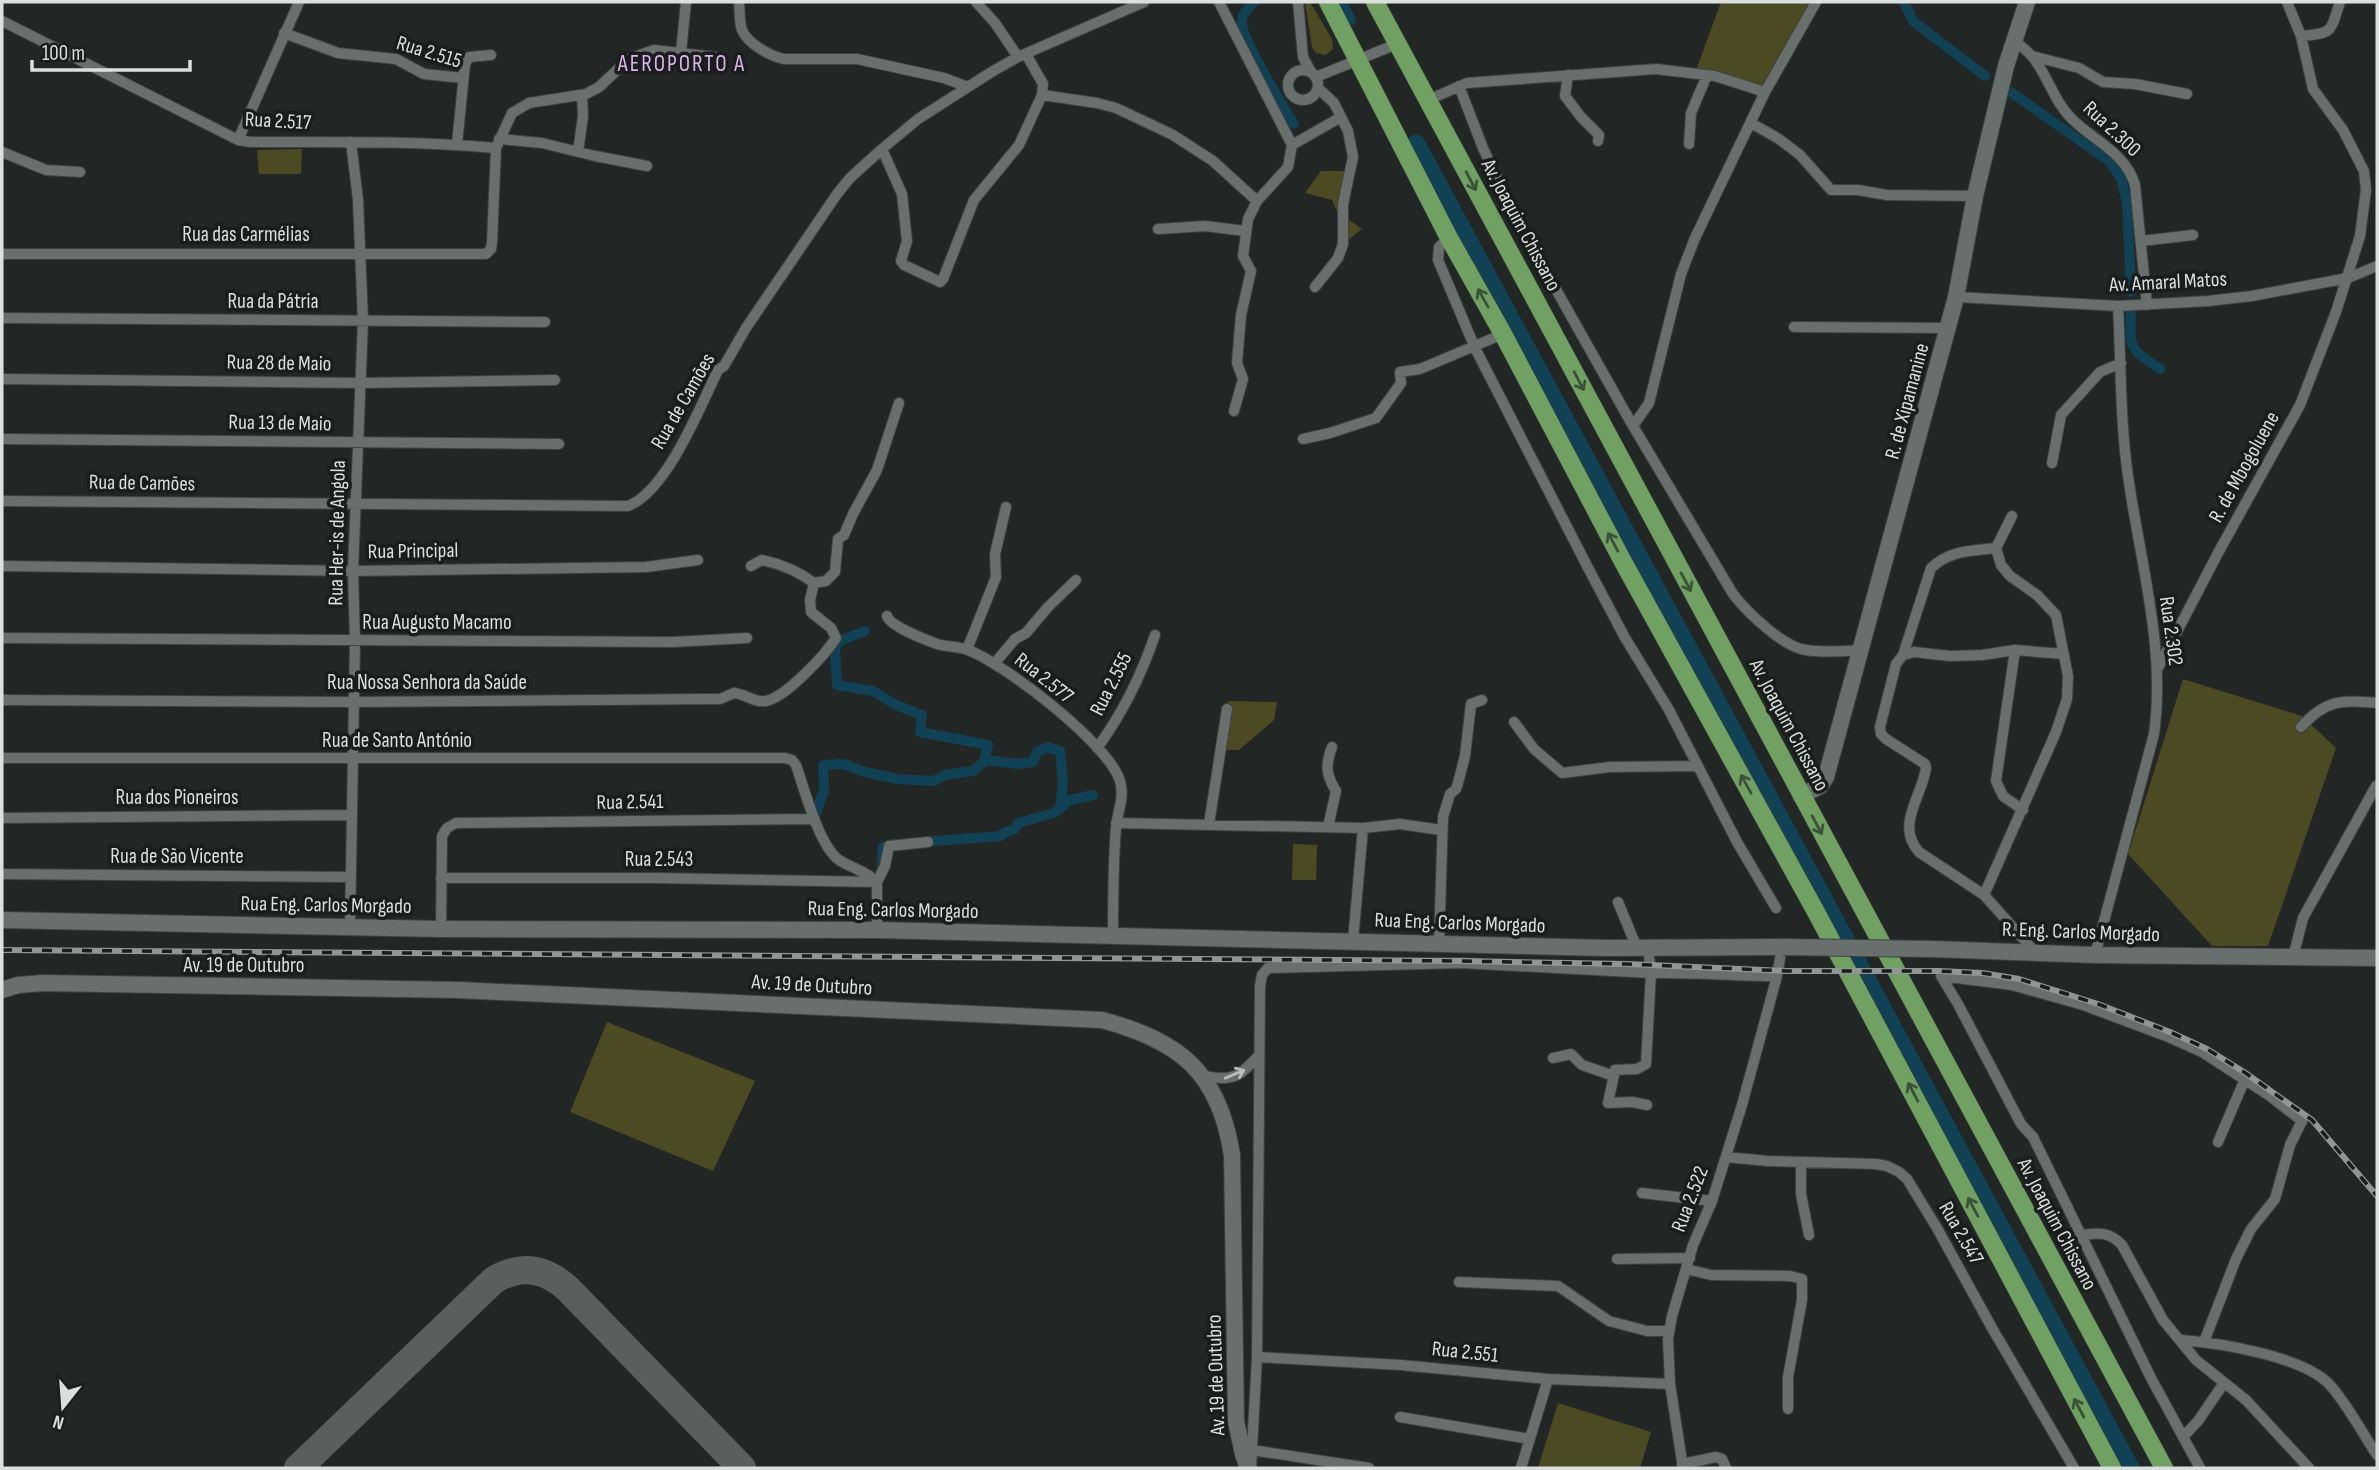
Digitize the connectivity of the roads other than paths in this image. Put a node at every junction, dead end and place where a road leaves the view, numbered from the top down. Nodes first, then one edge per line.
1 (299, 2) edge
2 (686, 2) edge
3 (739, 2) edge
4 (976, 2) edge
5 (1144, 2) edge
6 (1219, 2) edge
7 (1298, 2) edge
8 (1328, 2) edge
9 (1816, 2) edge
10 (2027, 2) edge
11 (2287, 2) edge
12 (2340, 2) edge
13 (1376, 3) edge
14 (2, 21) edge
15 (284, 33) junction
16 (2301, 36) junction
17 (2014, 40) junction
18 (1399, 43) junction
19 (681, 52) junction
20 (491, 55) dead end
21 (1022, 55) junction
22 (2031, 56) junction
23 (715, 57) dead end
24 (1359, 60) junction
25 (1568, 75) junction
26 (1707, 75) junction
27 (463, 78) junction
28 (1315, 79) junction
29 (1459, 86) junction
30 (968, 87) junction
31 (1765, 92) junction
32 (582, 94) junction
33 (2187, 94) dead end
34 (1042, 95) junction
35 (1428, 100) junction
36 (1342, 117) junction
37 (1751, 122) junction
38 (238, 140) junction
39 (1598, 141) dead end
40 (351, 142) junction
41 (457, 144) junction
42 (498, 144) junction
43 (1689, 144) dead end
44 (1292, 145) junction
45 (883, 149) junction
46 (2, 152) edge
47 (578, 152) junction
48 (647, 166) dead end
49 (80, 172) dead end
50 (1975, 196) junction
51 (1257, 201) junction
52 (1158, 229) dead end
53 (1245, 231) junction
54 (2193, 235) dead end
55 (1449, 238) junction
56 (2141, 241) junction
57 (360, 253) junction
58 (2, 254) edge
59 (2377, 266) edge
60 (2348, 278) junction
61 (1315, 287) dead end
62 (1956, 297) junction
63 (2147, 305) junction
64 (2118, 306) junction
65 (2, 318) edge
66 (363, 321) junction
67 (545, 322) dead end
68 (1794, 327) dead end
69 (1948, 328) junction
70 (1503, 334) junction
71 (1475, 348) junction
72 (2121, 363) junction
73 (2, 379) edge
74 (555, 380) dead end
75 (360, 383) junction
76 (899, 403) dead end
77 (1234, 411) dead end
78 (1633, 426) junction
79 (2, 439) edge
80 (1303, 439) dead end
81 (358, 443) junction
82 (559, 444) dead end
83 (2052, 463) dead end
84 (2, 501) edge
85 (356, 505) junction
86 (1006, 507) dead end
87 (2012, 516) dead end
88 (1996, 548) junction
89 (698, 560) dead end
90 (2, 566) edge
91 (751, 566) dead end
92 (352, 571) junction
93 (1076, 580) dead end
94 (814, 583) junction
95 (887, 616) dead end
96 (1155, 635) dead end
97 (2, 638) edge
98 (747, 638) dead end
99 (355, 641) junction
100 (968, 650) junction
101 (1862, 650) junction
102 (2015, 650) junction
103 (2063, 654) junction
104 (1903, 655) junction
105 (994, 664) junction
106 (2158, 668) junction
107 (2, 700) edge
108 (1482, 700) dead end
109 (354, 702) junction
110 (2377, 703) edge
111 (1227, 709) dead end
112 (1514, 722) dead end
113 (2301, 727) dead end
114 (1332, 747) dead end
115 (1097, 748) junction
116 (2, 758) edge
117 (352, 760) junction
118 (1697, 766) junction
119 (2376, 786) edge
120 (1801, 796) junction
121 (2023, 810) junction
122 (352, 815) junction
123 (2, 818) edge
124 (814, 820) junction
125 (1116, 823) junction
126 (1209, 824) junction
127 (1328, 827) junction
128 (1363, 828) junction
129 (1441, 830) junction
130 (928, 842) dead end
131 (2, 874) edge
132 (351, 877) junction
133 (441, 878) junction
134 (877, 882) junction
135 (1984, 895) junction
136 (1618, 902) dead end
137 (1776, 908) dead end
138 (2, 920) edge
139 (351, 926) junction
140 (441, 929) junction
141 (877, 930) junction
142 (1113, 935) junction
143 (1353, 942) junction
144 (1438, 944) junction
145 (1783, 947) junction
146 (1643, 948) junction
147 (2035, 952) junction
148 (2095, 955) junction
149 (2293, 957) junction
150 (2377, 958) edge
151 (1651, 973) junction
152 (1777, 976) junction
153 (2, 990) edge
154 (1259, 1055) junction
155 (1553, 1058) dead end
156 (1204, 1076) junction
157 (1614, 1076) junction
158 (2245, 1079) junction
159 (1647, 1105) dead end
160 (2217, 1142) dead end
161 (1726, 1157) junction
162 (1801, 1162) junction
163 (1642, 1193) dead end
164 (1712, 1201) junction
165 (1809, 1235) dead end
166 (2081, 1235) junction
167 (1617, 1259) dead end
168 (1688, 1263) junction
169 (1459, 1282) dead end
170 (1669, 1331) junction
171 (2181, 1340) junction
172 (2204, 1342) junction
173 (1257, 1357) junction
174 (1548, 1379) junction
175 (2224, 1382) junction
176 (1670, 1384) junction
177 (1788, 1409) dead end
178 (1400, 1417) dead end
179 (2183, 1437) junction
180 (1530, 1439) junction
181 (1252, 1450) junction
182 (2377, 1455) edge
183 (1682, 1466) edge
184 (1249, 1468) edge
185 (1369, 1468) edge
186 (1521, 1468) edge
187 (1726, 1468) edge
188 (2074, 1468) edge
189 (2112, 1468) edge
190 (2164, 1468) edge
191 (2200, 1468) edge
192 (2309, 1468) edge

1 - 15 street
2 - 19 street
3 - 30 street
4 - 21 street
5 - 21 street, Rua de Camões
6 - 44 street
7 - 28 street
8 - 24 main road
9 - 31 street
10 - 17 street, R. de Xipamanine
11 - 16 street, R. de Mbogoluene
12 - 16 street
13 - 18 main road, Av. Joaquim Chissano
14 - 38 street, Rua 2.517
15 - 27 street, Rua 2.515
15 - 38 street
16 - 60 street, R. de Mbogoluene
17 - 22 street, Rua 2.300
17 - 50 street, R. de Xipamanine
18 - 24 street
18 - 35 main road, Av. Joaquim Chissano
19 - 23 street
19 - 32 street
20 - 27 street
21 - 30 street, Rua de Camões
21 - 34 street
22 - 33 street
22 - 56 street, Rua 2.300
24 - 28 street
24 - 55 main road
25 - 26 street
25 - 29 street
25 - 39 street
26 - 31 street
26 - 43 street
27 - 41 street, Rua 2.515
28 - 36 street
29 - 35 street
29 - 78 street
30 - 45 street, Rua de Camões
31 - 37 street
32 - 42 street
32 - 47 street
34 - 45 street
34 - 51 street
35 -> 120 main road, Av. Joaquim Chissano
36 - 44 street
36 - 61 street
37 - 50 street
37 - 78 street
38 - 40 street, Rua 2.517
40 - 41 street, Rua 2.517
40 - 57 street, Rua Her-is de Angola
41 - 42 street, Rua 2.517
42 - 47 street, Rua 2.517
42 - 57 street, Rua das Carmélias
44 - 51 street
45 - 85 street, Rua de Camões
46 - 49 street
47 - 48 street, Rua 2.517
50 - 62 street, R. de Xipamanine
51 - 53 street
52 - 53 street
53 - 77 street
54 - 56 street
70 -> 55 main road
55 - 71 street
56 - 63 street, Rua 2.300
57 - 58 street, Rua das Carmélias
57 - 66 street, Rua Her-is de Angola
59 - 60 street, Av. Amaral Matos
60 - 63 street, Av. Amaral Matos
60 - 106 street, R. de Mbogoluene
62 - 64 street, Av. Amaral Matos
62 - 69 street, R. de Xipamanine
63 - 64 street, Av. Amaral Matos
64 - 72 street, Rua 2.302
65 - 66 street, Rua da Pátria
66 - 67 street, Rua da Pátria
66 - 75 street, Rua Her-is de Angola
68 - 69 street
69 - 101 street, R. de Xipamanine
70 - 71 street
189 -> 70 main road
71 - 80 street
71 - 118 street
72 - 83 street
72 - 106 street, Rua 2.302
73 - 75 street, Rua 28 de Maio
74 - 75 street, Rua 28 de Maio
75 - 81 street, Rua Her-is de Angola
76 - 94 street
78 - 101 street
79 - 81 street, Rua 13 de Maio
81 - 82 street, Rua 13 de Maio
81 - 85 street, Rua Her-is de Angola
84 - 85 street, Rua de Camões
85 - 92 street, Rua Her-is de Angola
86 - 100 street
87 - 88 street
88 - 103 street
88 - 104 street
89 - 92 street, Rua Principal
90 - 92 street, Rua Principal
91 - 94 street
92 - 99 street, Rua Her-is de Angola
93 - 105 street
94 - 109 street, Rua Nossa Senhora da Saúde
95 - 100 street, Rua 2.577
96 - 115 street, Rua 2.555
97 - 99 street, Rua Augusto Macamo
98 - 99 street, Rua Augusto Macamo
99 - 109 street, Rua Her-is de Angola
100 - 105 street, Rua 2.577
101 - 120 street, R. de Xipamanine
102 - 103 street
102 - 104 street
102 - 121 street
103 - 121 street
104 - 135 street
105 - 115 street, Rua 2.577
106 - 148 street, Rua 2.302
107 - 109 street, Rua Nossa Senhora da Saúde
108 - 129 street
109 - 117 street, Rua Her-is de Angola
110 - 113 street
111 - 126 street
112 - 118 street
114 - 127 street
115 - 125 street, Rua 2.577
116 - 117 street, Rua de Santo António
117 - 122 street, Rua Her-is de Angola
117 - 124 street, Rua de Santo António
118 - 137 street
119 - 149 street
120 -> 190 main road, Av. Joaquim Chissano
121 - 135 street
122 - 123 street, Rua dos Pioneiros
122 - 132 street, Rua Her-is de Angola
124 - 133 street, Rua 2.541
124 - 134 street
125 - 126 street
125 - 142 street, Rua 2.577
126 - 127 street
127 - 128 street
128 - 129 street
128 - 143 street
129 - 144 street
130 - 134 street
131 - 132 street, Rua de São Vicente
132 - 139 street, Rua Her-is de Angola
133 - 134 street, Rua 2.543
133 - 140 street
134 - 141 street
135 - 147 street
136 - 146 street
138 - 139 street, Rua Eng. Carlos Morgado
139 - 140 street, Rua Eng. Carlos Morgado
140 - 141 street, Rua Eng. Carlos Morgado
141 - 142 street, Rua Eng. Carlos Morgado
142 - 143 street, Rua Eng. Carlos Morgado
143 - 144 street, Rua Eng. Carlos Morgado
144 - 146 street, Rua Eng. Carlos Morgado
145 - 146 street, Rua Eng. Carlos Morgado
145 - 147 street, R. Eng. Carlos Morgado, bridge
145 - 152 street, Rua 2.522
146 - 151 street
147 - 148 street, R. Eng. Carlos Morgado
148 - 149 street, R. Eng. Carlos Morgado
149 - 150 street, R. Eng. Carlos Morgado
151 - 152 street
151 - 154 street
151 - 157 street
152 - 161 street, Rua 2.522
153 - 156 street, Av. 19 de Outubro
156 -> 154 street
154 - 173 street
155 - 157 street
156 - 184 street, Av. 19 de Outubro
157 - 159 street
158 - 160 street
158 - 166 street
158 - 172 street
161 - 162 street, Rua 2.547
161 - 164 street, Rua 2.522
162 - 165 street
162 - 188 street, Rua 2.547
163 - 164 street
164 - 168 street, Rua 2.522
166 - 171 street
166 - 179 street
167 - 168 street
168 - 170 street, Rua 2.522
168 - 177 street
169 - 170 street
170 - 176 street, Rua 2.522
171 - 172 street
171 - 175 street
172 - 182 street
173 - 174 street, Rua 2.551
173 - 181 street
174 - 176 street, Rua 2.551
174 - 180 street
175 - 179 street
175 - 192 street
176 - 183 street, Rua 2.522
178 - 180 street
179 - 191 street
180 - 186 street
181 - 184 street
181 - 185 street
183 - 187 street

